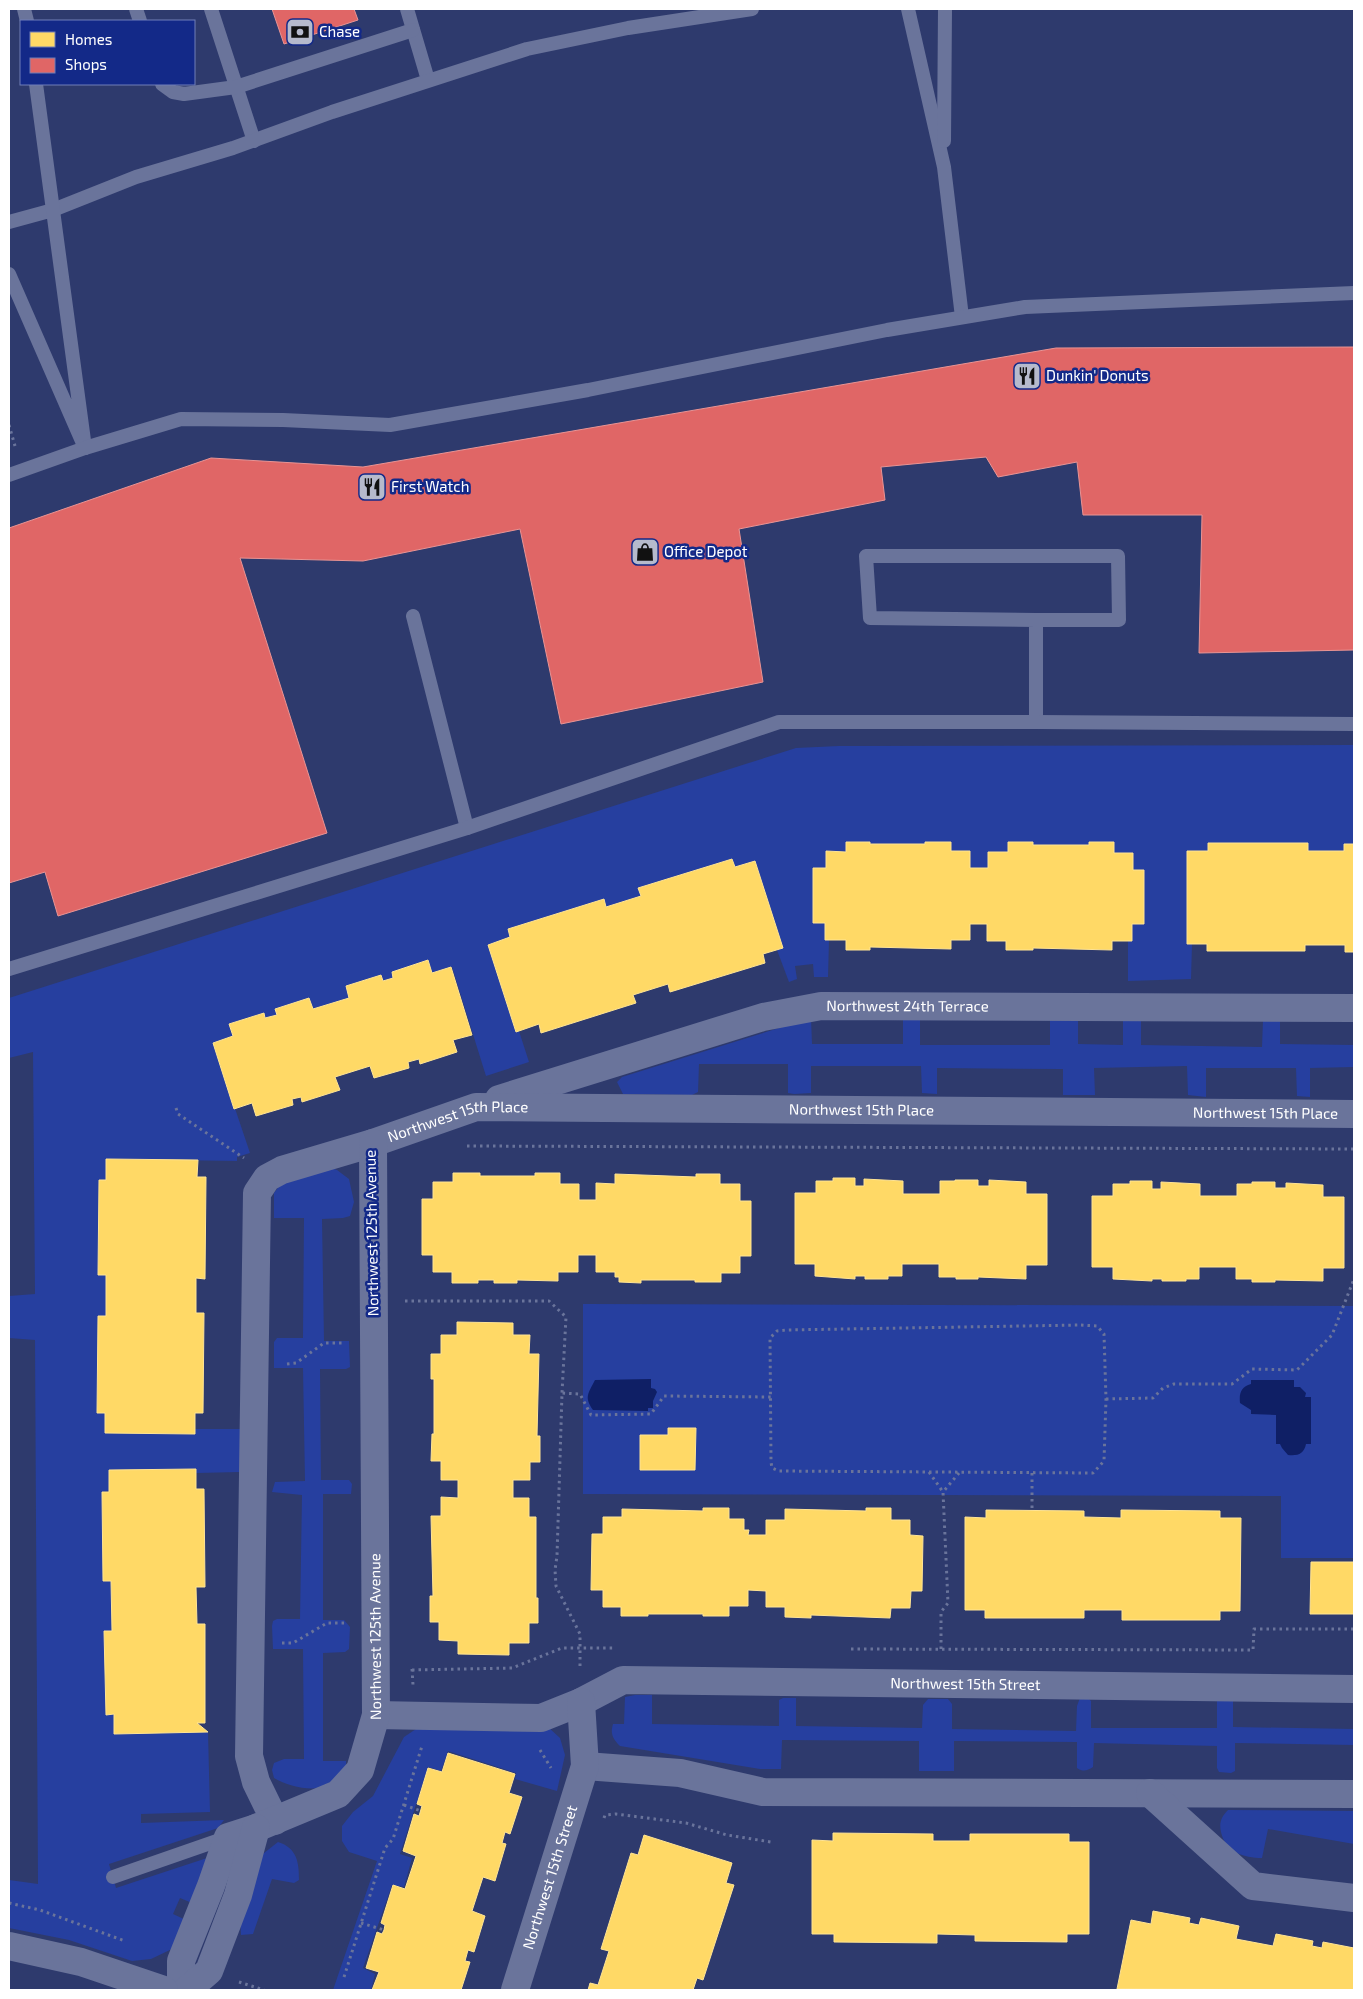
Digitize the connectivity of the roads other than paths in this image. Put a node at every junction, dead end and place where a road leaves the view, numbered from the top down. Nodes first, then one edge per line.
1 (211, 9) edge
2 (407, 9) edge
3 (752, 9) edge
4 (908, 9) edge
5 (945, 9) edge
6 (414, 30) junction
7 (428, 80) junction
8 (36, 85) edge
9 (163, 85) edge
10 (236, 87) junction
11 (254, 141) junction
12 (944, 167) junction
13 (52, 210) junction
14 (9, 222) edge
15 (9, 274) edge
16 (1354, 293) edge
17 (962, 317) junction
18 (85, 448) junction
19 (9, 475) edge
20 (413, 616) dead end
21 (1036, 620) junction
22 (1036, 722) junction
23 (1354, 724) edge
24 (467, 828) junction
25 (9, 969) edge
26 (1354, 1008) edge
27 (476, 1107) junction
28 (1354, 1114) edge
29 (373, 1143) junction
30 (1354, 1689) edge
31 (581, 1702) junction
32 (376, 1715) junction
33 (585, 1766) junction
34 (1150, 1793) junction
35 (1354, 1794) edge
36 (266, 1824) junction
37 (228, 1837) junction
38 (113, 1877) dead end
39 (1354, 1898) edge
40 (201, 1909) junction
41 (229, 1920) junction
42 (9, 1946) edge
43 (164, 1990) edge
44 (181, 1990) edge
45 (187, 1990) edge
46 (515, 1990) edge

1 - 10 lane
2 - 6 lane
3 - 7 lane
4 - 12 lane
5 - 12 lane
6 - 7 lane
6 - 10 lane
7 - 11 lane
8 - 13 lane
9 - 10 lane
10 - 11 lane
11 - 13 lane
12 - 17 lane
13 - 14 lane
13 - 18 lane
15 - 18 lane
16 - 17 lane
17 - 18 lane
18 - 19 lane
20 - 24 lane
21 - 21 lane
21 - 22 lane
22 - 23 lane
22 - 24 lane
24 - 25 lane
26 - 27 street, Northwest 24th Terrace
27 - 28 street, Northwest 15th Place
27 - 29 street, Northwest 15th Place
29 - 32 street, Northwest 125th Avenue
29 - 36 street, Northwest 125th Avenue
30 - 31 street, Northwest 15th Street
31 - 32 street, Northwest 15th Street
31 - 33 street, Northwest 15th Street
32 - 36 street, Northwest 125th Avenue
33 - 34 street
33 - 46 street, Northwest 15th Street
34 - 35 street
34 - 39 street
36 - 37 street, Northwest 125th Avenue
36 - 41 street
37 - 38 lane
37 - 40 street
40 - 41 street
40 - 44 street
41 - 45 street
42 - 43 street

